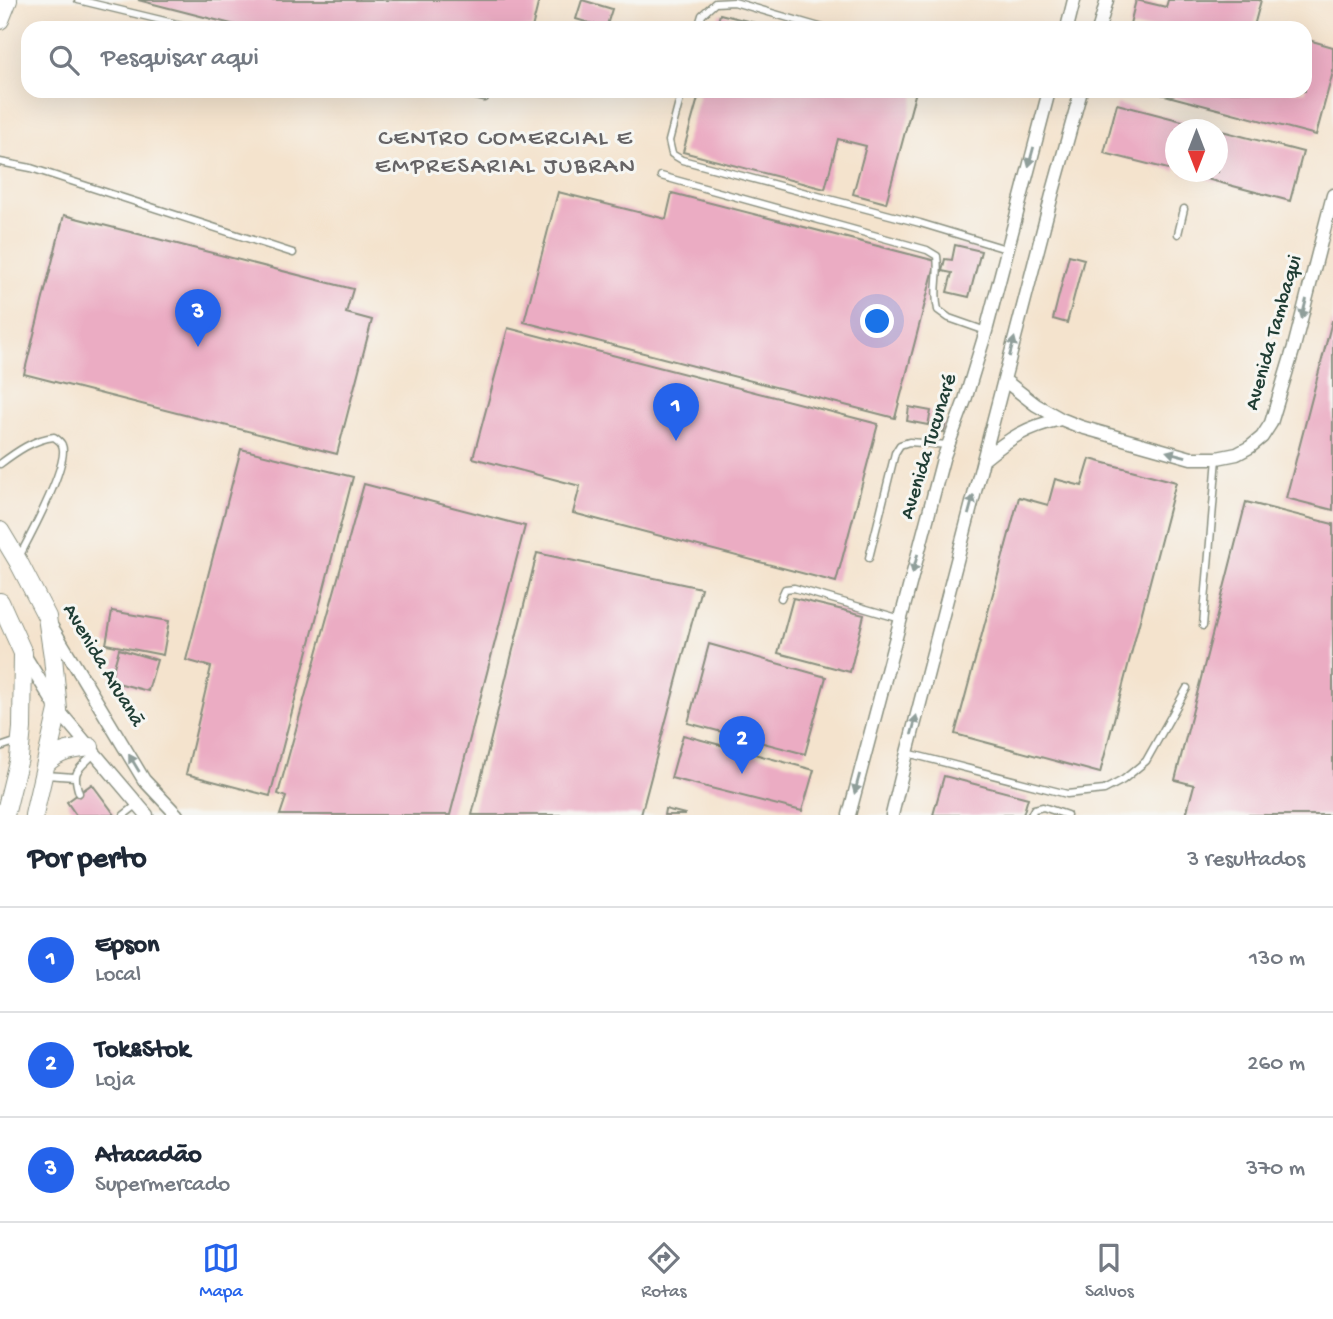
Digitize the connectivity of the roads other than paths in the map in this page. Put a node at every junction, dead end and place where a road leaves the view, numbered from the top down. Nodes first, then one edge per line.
1 (8, 0) edge
2 (78, 0) edge
3 (1074, 0) edge
4 (1107, 0) edge
5 (0, 20) edge
6 (165, 21) edge
7 (700, 21) edge
8 (799, 21) edge
9 (1069, 21) edge
10 (1101, 21) edge
11 (680, 98) edge
12 (1047, 98) edge
13 (1080, 98) edge
14 (0, 162) edge
15 (661, 176) dead end
16 (1333, 195) edge
17 (1184, 209) dead end
18 (1178, 234) dead end
19 (1006, 249) junction
20 (293, 253) dead end
21 (986, 331) junction
22 (1004, 380) junction
23 (1061, 419) junction
24 (948, 445) junction
25 (1217, 458) junction
26 (983, 460) junction
27 (0, 464) edge
28 (0, 531) edge
29 (869, 558) dead end
30 (18, 561) junction
31 (781, 598) dead end
32 (0, 602) edge
33 (47, 617) junction
34 (901, 619) junction
35 (1203, 626) dead end
36 (23, 653) junction
37 (1187, 688) dead end
38 (58, 710) junction
39 (21, 740) junction
40 (0, 747) edge
41 (92, 750) junction
42 (907, 753) junction
43 (45, 769) junction
44 (74, 777) junction
45 (79, 793) dead end
46 (138, 804) junction
47 (5, 815) edge
48 (34, 815) edge
49 (124, 815) edge
50 (147, 815) edge
51 (177, 815) edge
52 (849, 815) edge
53 (892, 815) edge
54 (1031, 815) edge
55 (1067, 815) edge

1 - 5 main road
2 - 6 lane
3 - 9 street
4 - 10 street
7 - 8 lane
11 - 19 lane
12 -> 19 street, Avenida Tucunaré
22 -> 13 street
14 - 20 lane
15 - 21 lane
16 -> 25 street, Avenida Tambaqui
17 - 18 lane
19 - 21 street, Avenida Tucunaré
21 - 24 street, Avenida Tucunaré
22 - 23 street, Avenida Tambaqui
22 - 26 street
25 -> 23 street, Avenida Tambaqui
23 - 26 street
24 - 29 lane
24 -> 34 street, Avenida Tucunaré
25 - 35 lane
42 -> 26 street
27 - 30 lane
28 - 30 main road, Avenida Aruanã
30 - 33 main road, Avenida Aruanã
31 - 34 lane
32 - 36 main road
33 - 38 main road
51 -> 33 street, Avenida Aruanã
34 -> 52 street, Avenida Tucunaré
36 - 38 street
36 - 39 main road
37 - 42 lane
38 - 41 street
38 - 43 main road
39 - 40 lane
39 - 47 main road
41 - 43 main road
41 - 44 lane
41 - 46 street
42 - 53 street
43 - 44 lane
43 - 48 main road
44 - 45 lane
46 - 49 lane
46 - 50 street
54 - 55 lane

